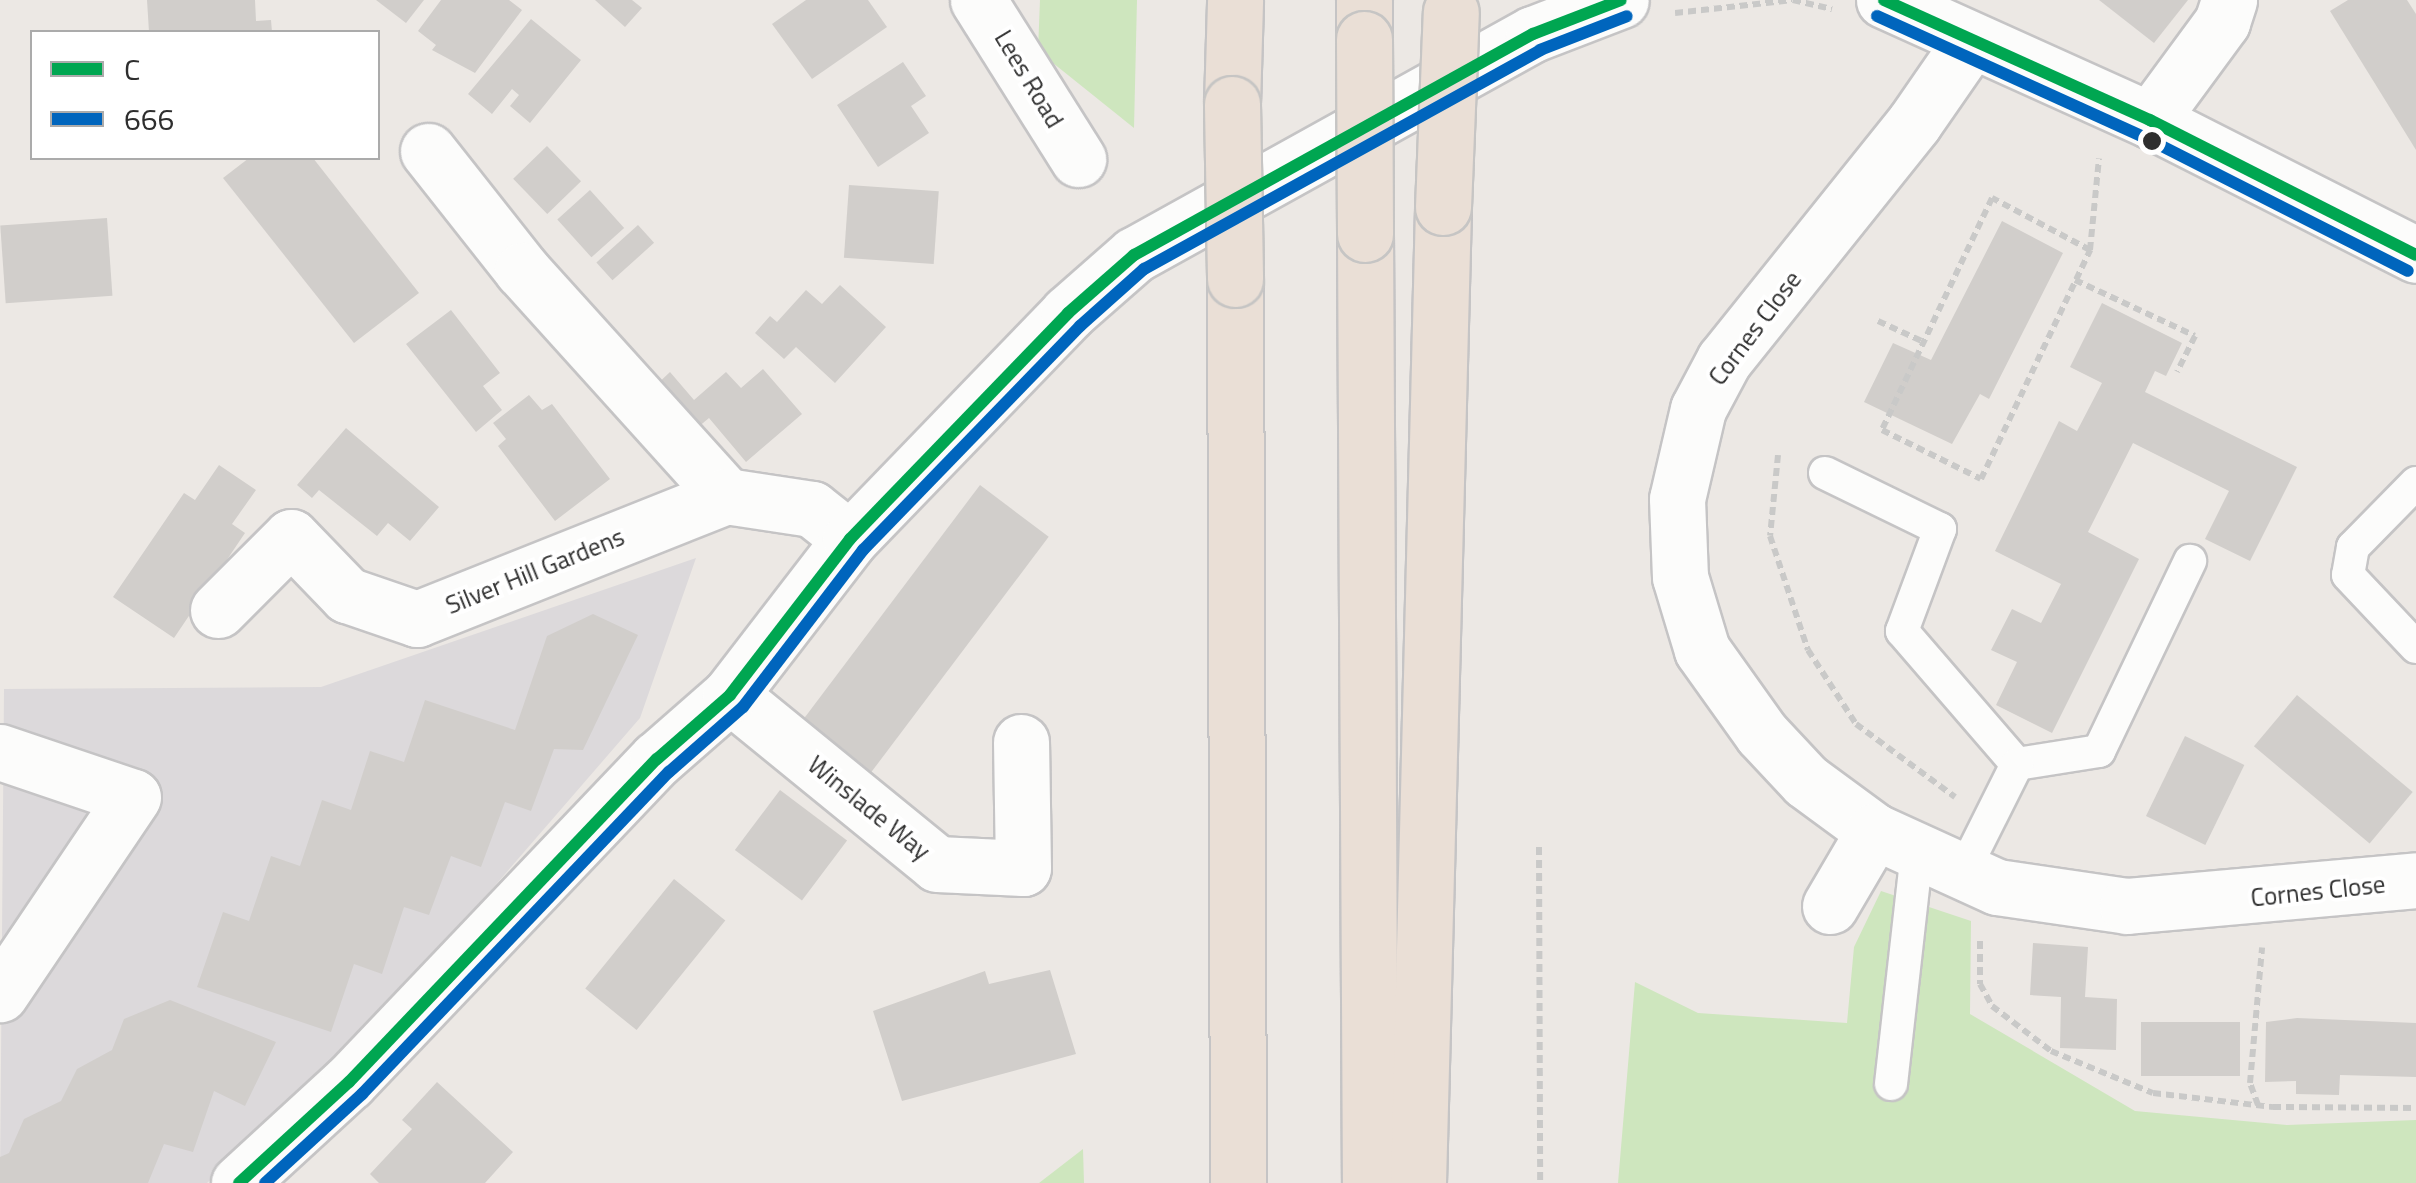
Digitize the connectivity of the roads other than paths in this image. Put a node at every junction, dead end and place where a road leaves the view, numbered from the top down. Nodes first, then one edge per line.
1 (978, 0) edge
2 (1235, 0) edge
3 (1621, 0) edge
4 (1884, 0) edge
5 (2229, 0) edge
6 (1451, 6) edge
7 (1364, 20) edge
8 (1970, 42) junction
9 (2150, 120) junction
10 (428, 151) dead end
11 (1078, 159) dead end
12 (2416, 255) edge
13 (1825, 473) dead end
14 (2416, 483) edge
15 (726, 496) junction
16 (850, 539) junction
17 (2190, 561) dead end
18 (218, 610) dead end
19 (2416, 647) edge
20 (730, 695) junction
21 (1021, 742) dead end
22 (0, 752) edge
23 (2017, 764) junction
24 (1937, 861) junction
25 (2416, 880) edge
26 (1825, 916) dead end
27 (0, 994) edge
28 (1891, 1084) dead end
29 (239, 1183) edge
30 (1238, 1183) edge
31 (1370, 1183) edge
32 (1418, 1183) edge

1 - 11 street, Lees Road
2 - 30 highway, bridge
3 - 16 street
4 - 8 street
5 - 9 street
6 - 32 highway, bridge
7 - 31 highway, bridge
8 - 9 street
8 - 24 street, Cornes Close
9 - 12 street
10 - 15 street
13 - 23 lane
14 - 19 lane
15 - 16 street
15 - 18 street, Silver Hill Gardens
16 - 20 street
17 - 23 lane
20 - 21 street, Winslade Way
20 - 29 street
22 - 27 street
23 - 24 lane
24 - 25 street, Cornes Close
24 - 26 street
24 - 28 lane

